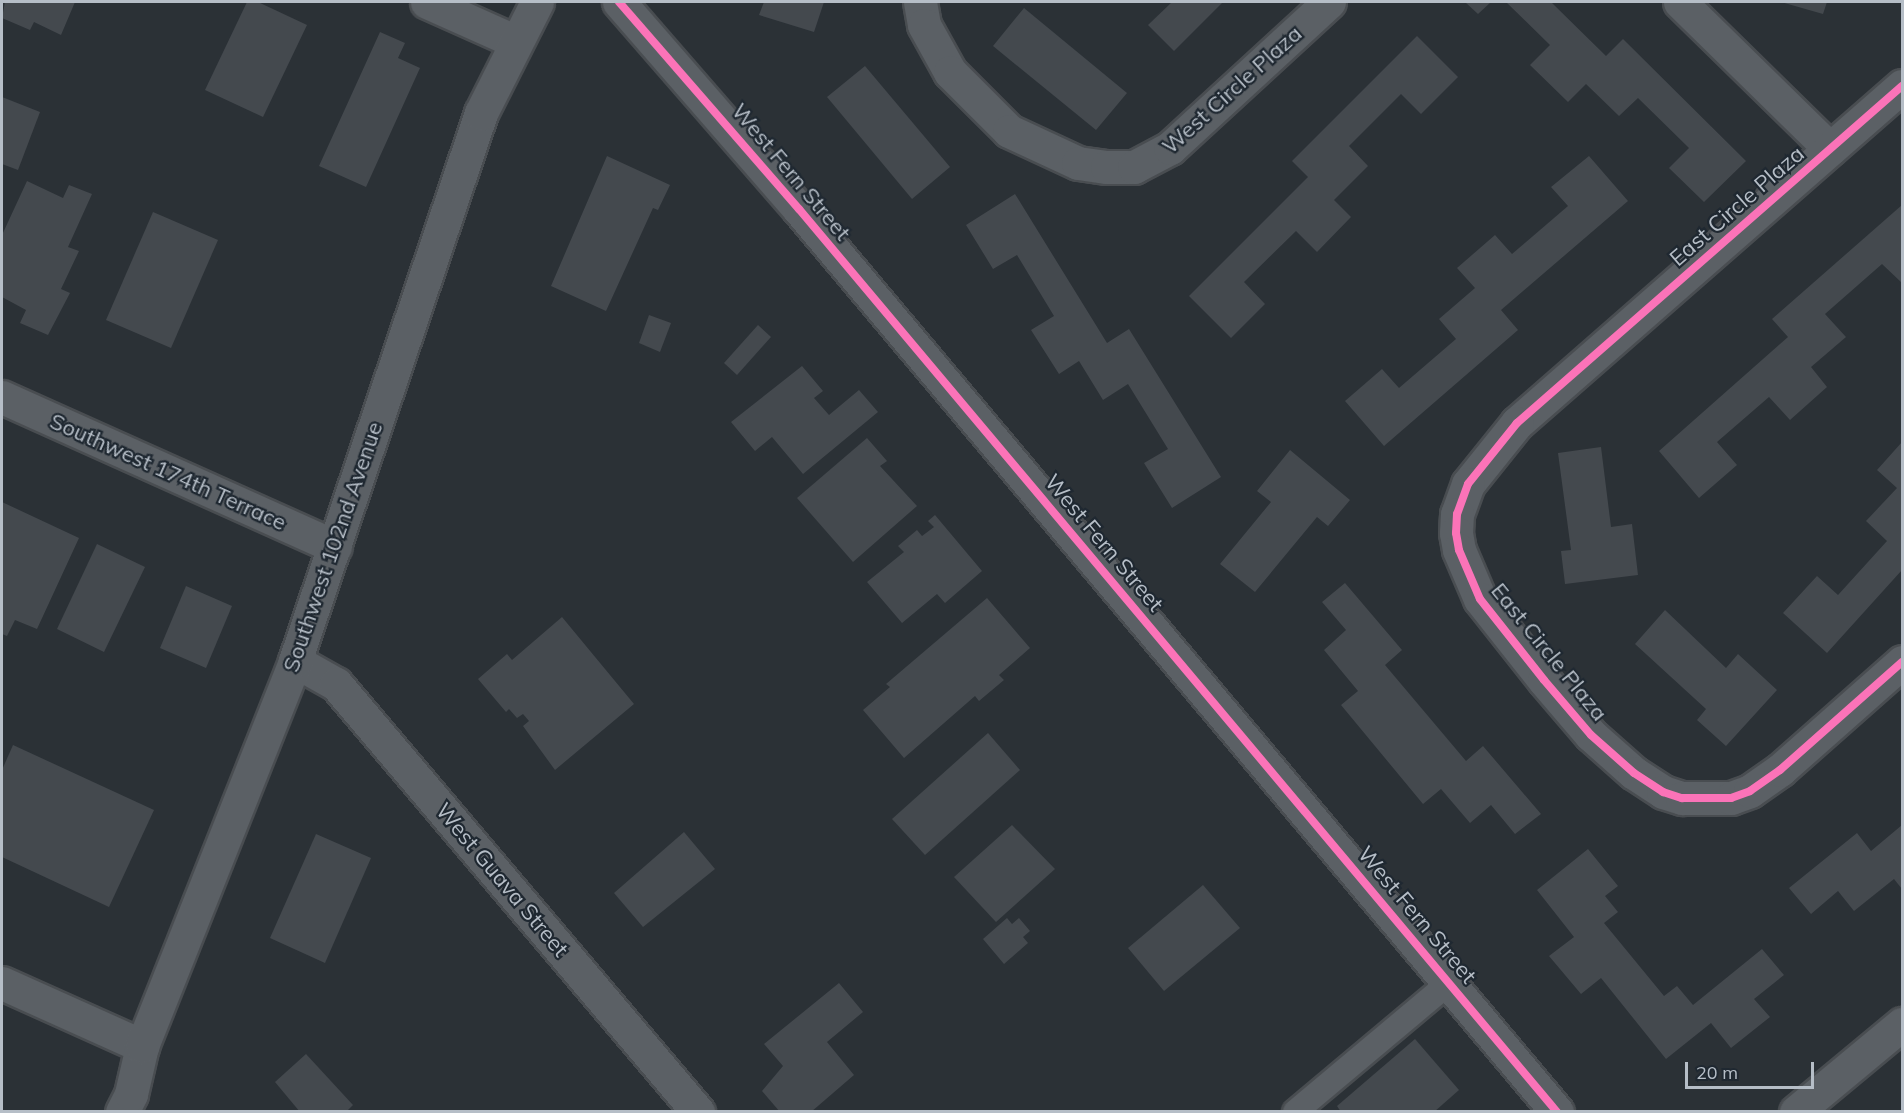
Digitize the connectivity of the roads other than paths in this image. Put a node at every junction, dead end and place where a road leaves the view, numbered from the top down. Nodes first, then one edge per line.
1 (426, 2) edge
2 (537, 2) edge
3 (619, 2) edge
4 (920, 2) edge
5 (1329, 2) edge
6 (1680, 2) edge
7 (514, 40) junction
8 (1902, 87) edge
9 (1830, 149) junction
10 (2, 397) edge
11 (335, 547) junction
12 (295, 661) junction
13 (1902, 662) edge
14 (1449, 982) junction
15 (2, 983) edge
16 (1902, 1024) edge
17 (142, 1046) junction
18 (129, 1106) edge
19 (698, 1112) edge
20 (1294, 1112) edge
21 (1557, 1112) edge
22 (1796, 1112) edge

1 - 7 street
2 - 7 street, Southwest 102nd Avenue
3 - 14 street, West Fern Street
4 - 5 street, West Circle Plaza
6 - 9 street
7 - 11 street, Southwest 102nd Avenue
8 - 9 street, East Circle Plaza
9 - 13 street, East Circle Plaza
10 - 11 street, Southwest 174th Terrace
11 - 12 street, Southwest 102nd Avenue
12 - 17 street, Southwest 102nd Avenue
12 - 19 street, West Guava Street
14 - 20 lane
14 - 21 street, West Fern Street
15 - 17 street
16 - 22 street
17 - 18 street, Southwest 102nd Avenue

